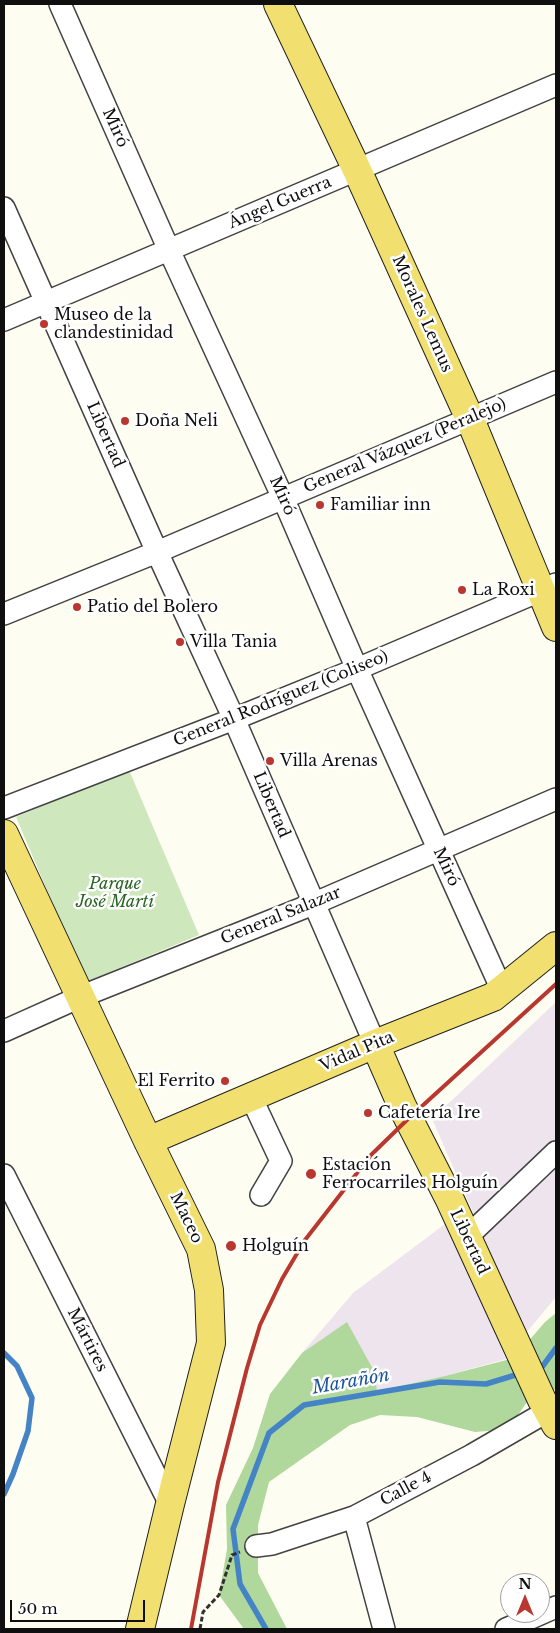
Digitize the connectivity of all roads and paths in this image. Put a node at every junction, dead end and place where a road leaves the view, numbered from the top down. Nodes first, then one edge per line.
1 (60, 4) edge
2 (278, 4) edge
3 (556, 85) edge
4 (357, 170) junction
5 (4, 208) edge
6 (169, 250) junction
7 (46, 302) junction
8 (4, 320) edge
9 (556, 382) edge
10 (470, 419) junction
11 (284, 498) junction
12 (157, 552) junction
13 (548, 588) edge
14 (4, 614) edge
15 (556, 628) edge
16 (357, 669) junction
17 (234, 719) junction
18 (556, 799) edge
19 (4, 808) edge
20 (4, 834) edge
21 (438, 850) junction
22 (313, 904) junction
23 (556, 946) edge
24 (502, 990) junction
25 (80, 998) junction
26 (4, 1031) edge
27 (375, 1044) junction
28 (251, 1097) junction
29 (148, 1141) junction
30 (556, 1152) edge
31 (4, 1175) edge
32 (261, 1195) dead end
33 (467, 1237) junction
34 (549, 1412) edge
35 (170, 1504) junction
36 (354, 1517) junction
37 (256, 1546) joint
38 (556, 1607) edge
39 (140, 1629) edge
40 (200, 1629) edge
41 (384, 1629) edge
42 (506, 1629) edge

1 - 6 street, Miró
2 - 4 main road, Morales Lemus
3 - 4 street, Ángel Guerra
4 - 6 street, Ángel Guerra
4 - 10 main road, Morales Lemus
5 - 7 street, Libertad
6 - 7 street, Ángel Guerra
6 - 11 street, Miró
7 - 8 street, Ángel Guerra
7 - 12 street, Libertad
9 - 10 street, General Vázquez (Peralejo)
10 - 11 street, General Vázquez (Peralejo)
10 - 13 main road, Morales Lemus
11 - 12 street, General Vázquez (Peralejo)
11 - 16 street, Miró
12 - 14 street, General Vázquez (Peralejo)
12 - 17 street, Libertad
13 - 15 main road, Morales Lemus
13 - 16 street, General Rodríguez (Coliseo)
16 - 17 street, General Rodríguez (Coliseo)
16 - 21 street, Miró
17 - 19 street, General Rodríguez (Coliseo)
17 - 22 street, Libertad
18 - 21 street, General Salazar
20 - 25 main road, Maceo
21 - 22 street, General Salazar
21 - 24 street, Miró
22 - 25 street, General Salazar
22 - 27 street, Libertad
23 - 24 main road, Vidal Pita
24 - 27 main road, Vidal Pita
25 - 26 street, General Salazar
25 - 29 main road, Maceo
27 - 28 main road, Vidal Pita
27 - 33 main road, Libertad
28 - 29 main road, Vidal Pita
28 - 32 street
29 - 35 main road, Maceo
30 - 33 street
31 - 35 street, Mártires
33 - 34 main road, Libertad
34 - 36 street, Calle 4
35 - 39 main road, Maceo
36 - 37 street, Calle 4
36 - 41 street
37 - 40 path
38 - 42 street

